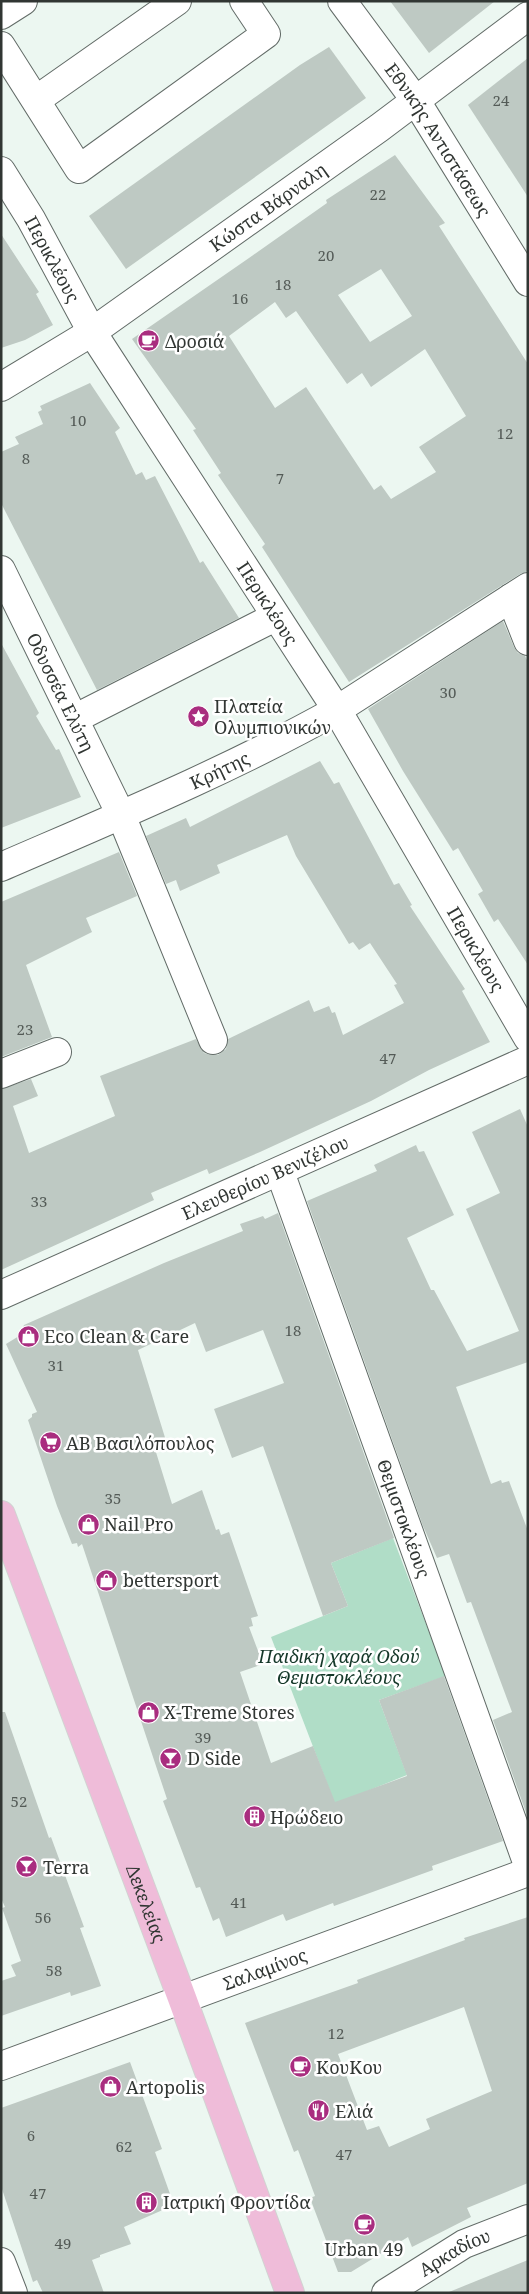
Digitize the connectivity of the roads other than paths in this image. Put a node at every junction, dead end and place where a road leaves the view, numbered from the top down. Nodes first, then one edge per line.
1 (23, 1) edge
2 (177, 1) edge
3 (244, 1) edge
4 (342, 1) edge
5 (1, 15) edge
6 (528, 16) edge
7 (1, 46) edge
8 (36, 100) junction
9 (416, 101) junction
10 (1, 171) edge
11 (528, 282) edge
12 (92, 332) junction
13 (1, 387) edge
14 (1, 570) edge
15 (519, 592) edge
16 (275, 616) junction
17 (528, 641) edge
18 (337, 710) junction
19 (76, 718) junction
20 (121, 815) junction
21 (1, 866) edge
22 (528, 1038) edge
23 (212, 1040) dead end
24 (57, 1052) dead end
25 (528, 1060) edge
26 (1, 1074) edge
27 (280, 1172) junction
28 (1, 1295) edge
29 (1, 1515) edge
30 (528, 1866) edge
31 (528, 1872) edge
32 (182, 1998) junction
33 (1, 2066) edge
34 (528, 2219) edge
35 (1, 2262) edge
36 (13, 2293) edge
37 (290, 2293) edge
38 (386, 2293) edge

1 - 5 street
2 - 8 street
3 - 8 street
4 - 9 street, Εθνικής Αντιστάσεως
6 - 9 street, Κώστα Βάρναλη
7 - 8 street
9 - 11 street, Εθνικής Αντιστάσεως
9 - 12 street, Κώστα Βάρναλη
10 - 12 street, Περικλέους
12 - 13 street, Κώστα Βάρναλη
12 - 16 street, Περικλέους
14 - 19 street, Οδυσσέα Ελύτη
15 - 17 street
15 - 18 street, Κρήτης
16 - 18 street, Περικλέους
16 - 19 street
18 - 20 street, Κρήτης
18 - 22 street, Περικλέους
19 - 20 street, Οδυσσέα Ελύτη
20 - 21 street, Κρήτης
20 - 23 street, Οδυσσέα Ελύτη
24 - 26 street
25 - 27 street, Ελευθερίου Βενιζέλου
27 - 28 street, Ελευθερίου Βενιζέλου
27 - 30 street, Θεμιστοκλέους
29 - 32 main road, Δεκελείας
31 - 32 street, Σαλαμίνος
32 - 33 street, Σαλαμίνος
32 - 37 main road, Δεκελείας
34 - 38 street, Αρκαδίου
35 - 36 street

